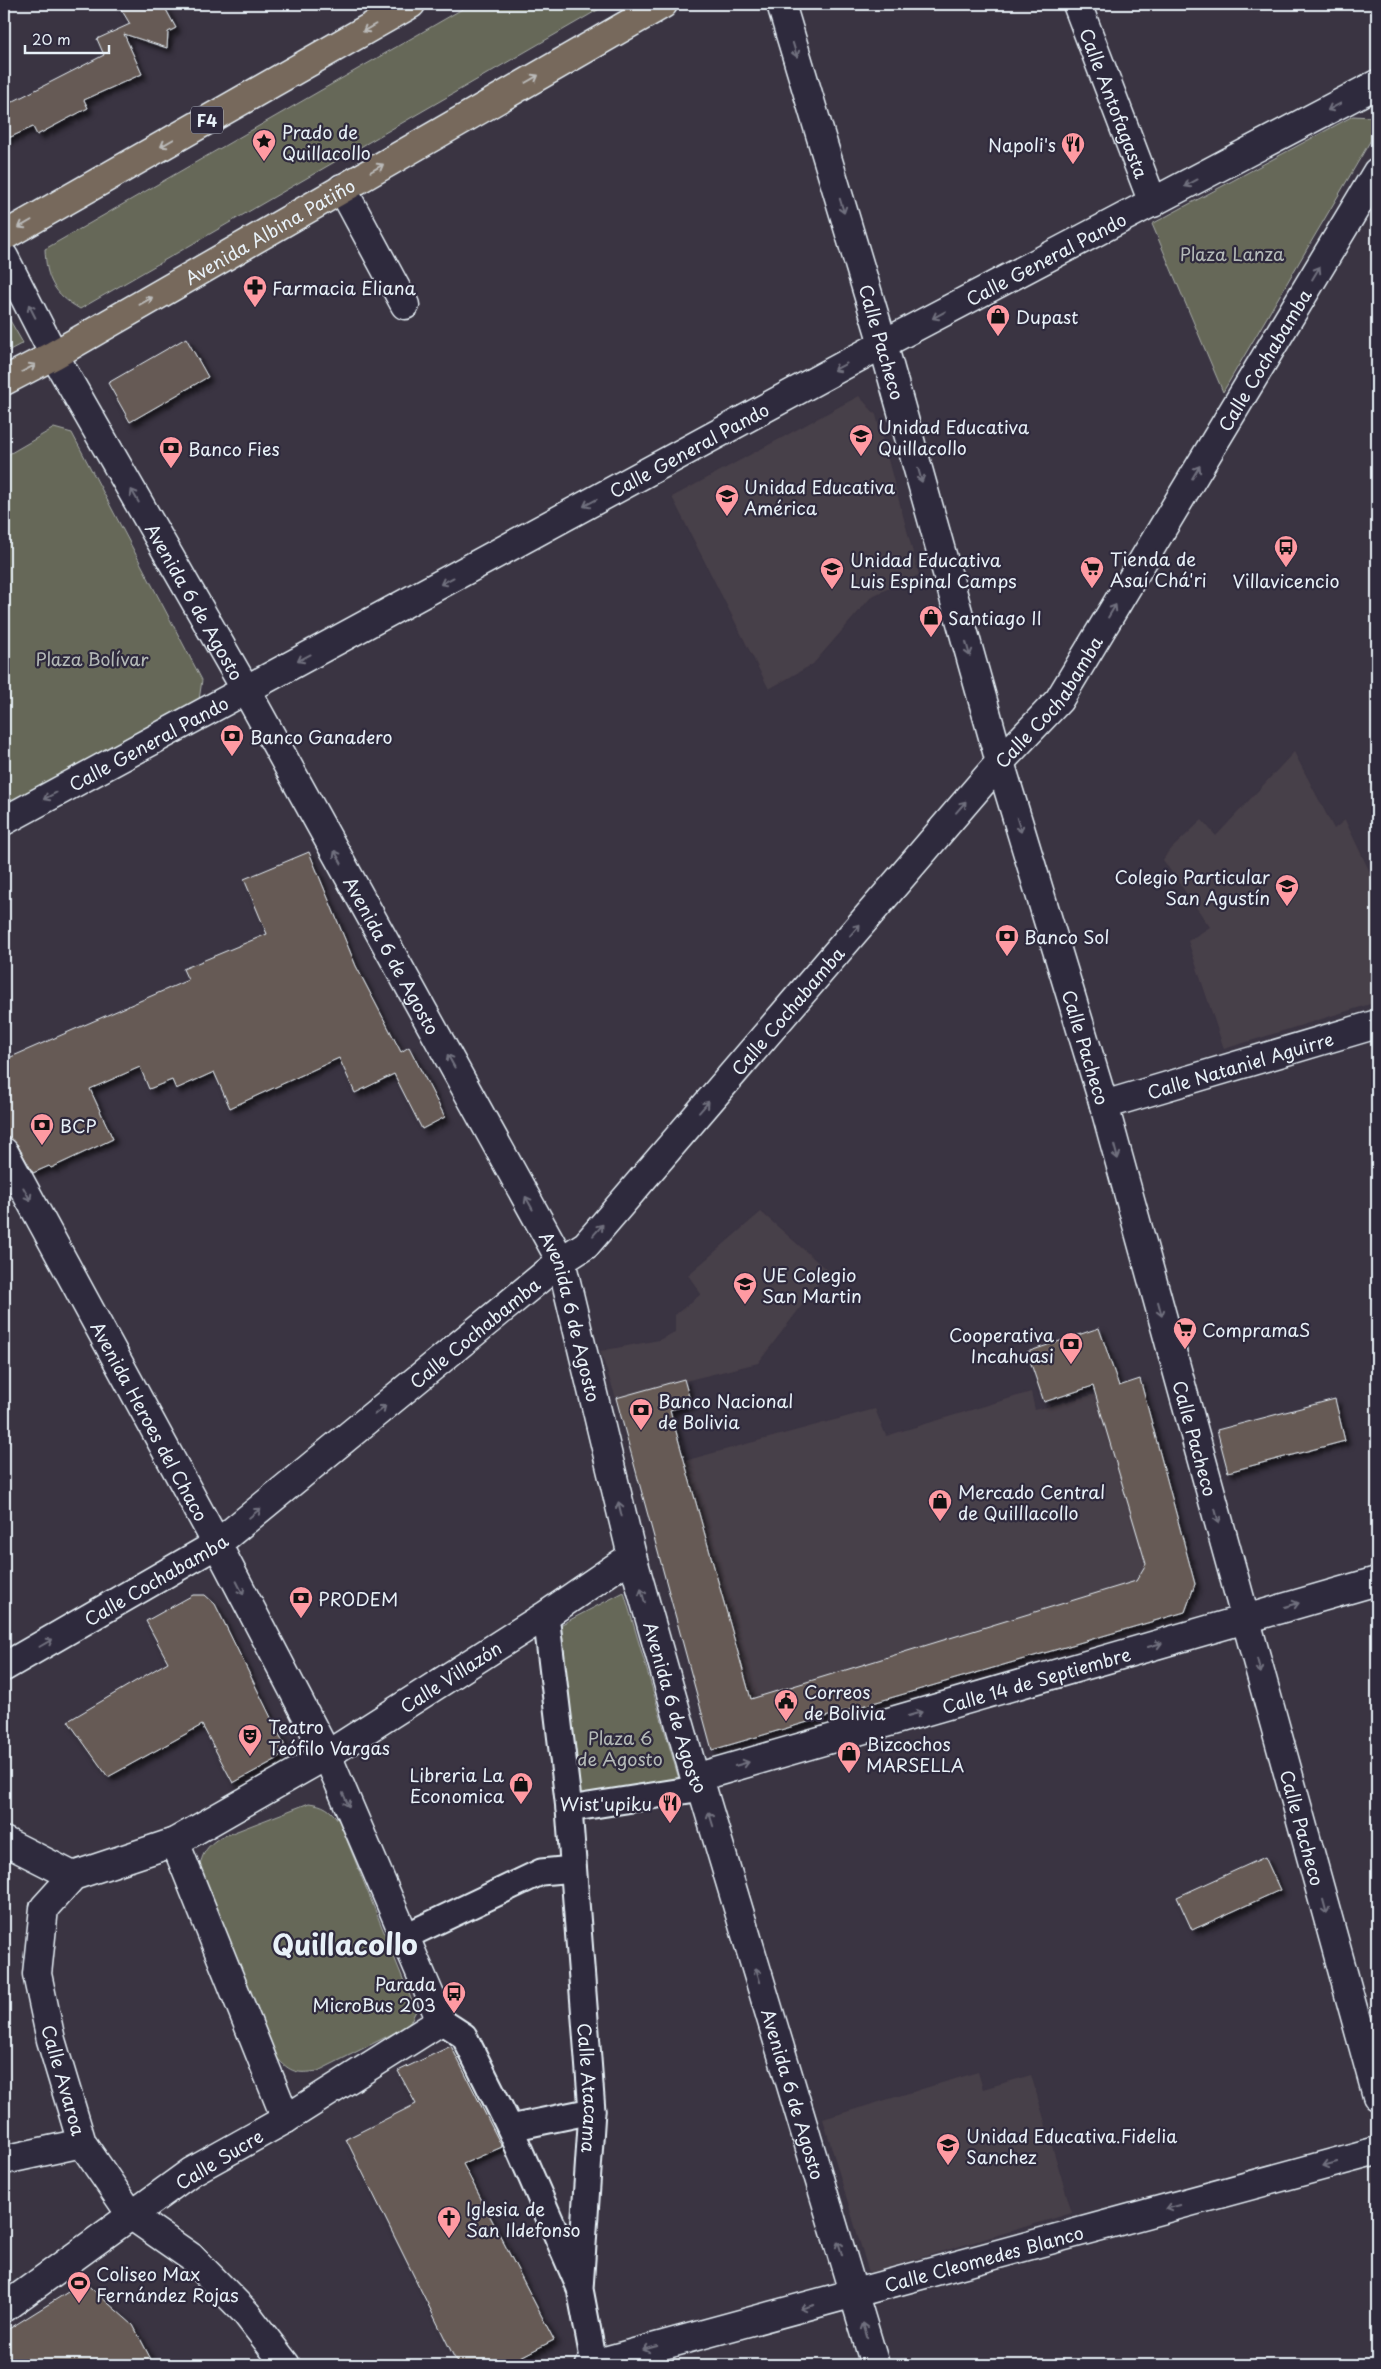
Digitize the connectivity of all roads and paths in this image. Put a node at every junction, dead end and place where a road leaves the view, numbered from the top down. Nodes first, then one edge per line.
1 (411, 4) edge
2 (663, 4) edge
3 (780, 4) edge
4 (1077, 4) edge
5 (1377, 84) edge
6 (1377, 172) edge
7 (342, 188) junction
8 (1153, 203) junction
9 (4, 236) edge
10 (4, 257) edge
11 (405, 305) dead end
12 (883, 344) junction
13 (54, 355) junction
14 (4, 381) edge
15 (246, 690) junction
16 (1000, 762) junction
17 (4, 821) edge
18 (1377, 1024) edge
19 (1104, 1105) junction
20 (4, 1152) edge
21 (561, 1261) junction
22 (217, 1544) junction
23 (632, 1556) junction
24 (1377, 1581) edge
25 (546, 1615) junction
26 (1246, 1619) junction
27 (4, 1667) edge
28 (326, 1755) junction
29 (698, 1783) junction
30 (569, 1808) junction
31 (4, 1841) edge
32 (176, 1842) junction
33 (573, 1869) junction
34 (73, 1876) junction
35 (406, 1936) junction
36 (441, 2021) junction
37 (1377, 2096) edge
38 (592, 2110) junction
39 (286, 2119) junction
40 (510, 2128) junction
41 (82, 2143) junction
42 (1377, 2152) edge
43 (4, 2160) edge
44 (132, 2216) junction
45 (580, 2289) junction
46 (854, 2294) junction
47 (4, 2308) edge
48 (593, 2364) edge
49 (286, 2365) edge
50 (875, 2365) edge

1 -> 9 main road, F4
7 -> 2 main road, Avenida Albina Patiño
3 -> 12 main road, Calle Pacheco
4 - 8 main road, Calle Antofagasta
5 -> 8 main road, Calle General Pando
16 -> 6 main road, Calle Cochabamba
7 - 11 main road
13 -> 7 main road, Avenida Albina Patiño
8 -> 12 main road, Calle General Pando
13 -> 10 main road, Avenida 6 de Agosto
12 -> 15 main road, Calle General Pando
12 -> 16 main road, Calle Pacheco
14 -> 13 main road, Avenida Albina Patiño
15 -> 13 main road, Avenida 6 de Agosto
15 -> 17 main road, Calle General Pando
21 -> 15 main road, Avenida 6 de Agosto
16 -> 19 main road, Calle Pacheco
21 -> 16 main road, Calle Cochabamba
18 - 19 main road, Calle Nataniel Aguirre
19 -> 26 main road, Calle Pacheco
20 -> 22 main road, Avenida Heroes del Chaco
22 -> 21 main road, Calle Cochabamba
23 -> 21 main road, Avenida 6 de Agosto
27 -> 22 main road, Calle Cochabamba
22 -> 28 main road, Avenida Heroes del Chaco
23 - 25 main road, Calle Villazón
29 -> 23 main road, Avenida 6 de Agosto
26 -> 24 main road, Calle 14 de Septiembre
25 - 28 main road, Calle Villazón
25 - 30 street, Calle Atacama
29 -> 26 main road, Calle 14 de Septiembre
26 -> 37 main road, Calle Pacheco
28 - 32 main road, Calle Villazón
28 -> 35 main road, Avenida Heroes del Chaco
29 - 30 street
46 -> 29 main road, Avenida 6 de Agosto
30 - 33 street, Calle Atacama
31 - 34 main road
32 - 34 main road, Calle Villazón
32 - 39 main road
33 - 35 street
33 - 38 street, Calle Atacama
34 - 41 main road, Calle Avaroa
35 - 36 main road, Avenida Heroes del Chaco
36 - 39 main road, Calle Sucre
36 - 40 street
38 - 40 street
38 - 45 street, Calle Atacama
39 - 44 main road, Calle Sucre
40 - 45 street
41 - 43 main road
41 - 44 main road, Calle Avaroa
42 -> 46 main road, Calle Cleomedes Blanco
44 - 47 main road, Calle Sucre
44 - 49 main road, Calle Avaroa
45 - 48 street, Calle Atacama
46 -> 48 main road, Calle Cleomedes Blanco
50 -> 46 main road, Avenida 6 de Agosto

